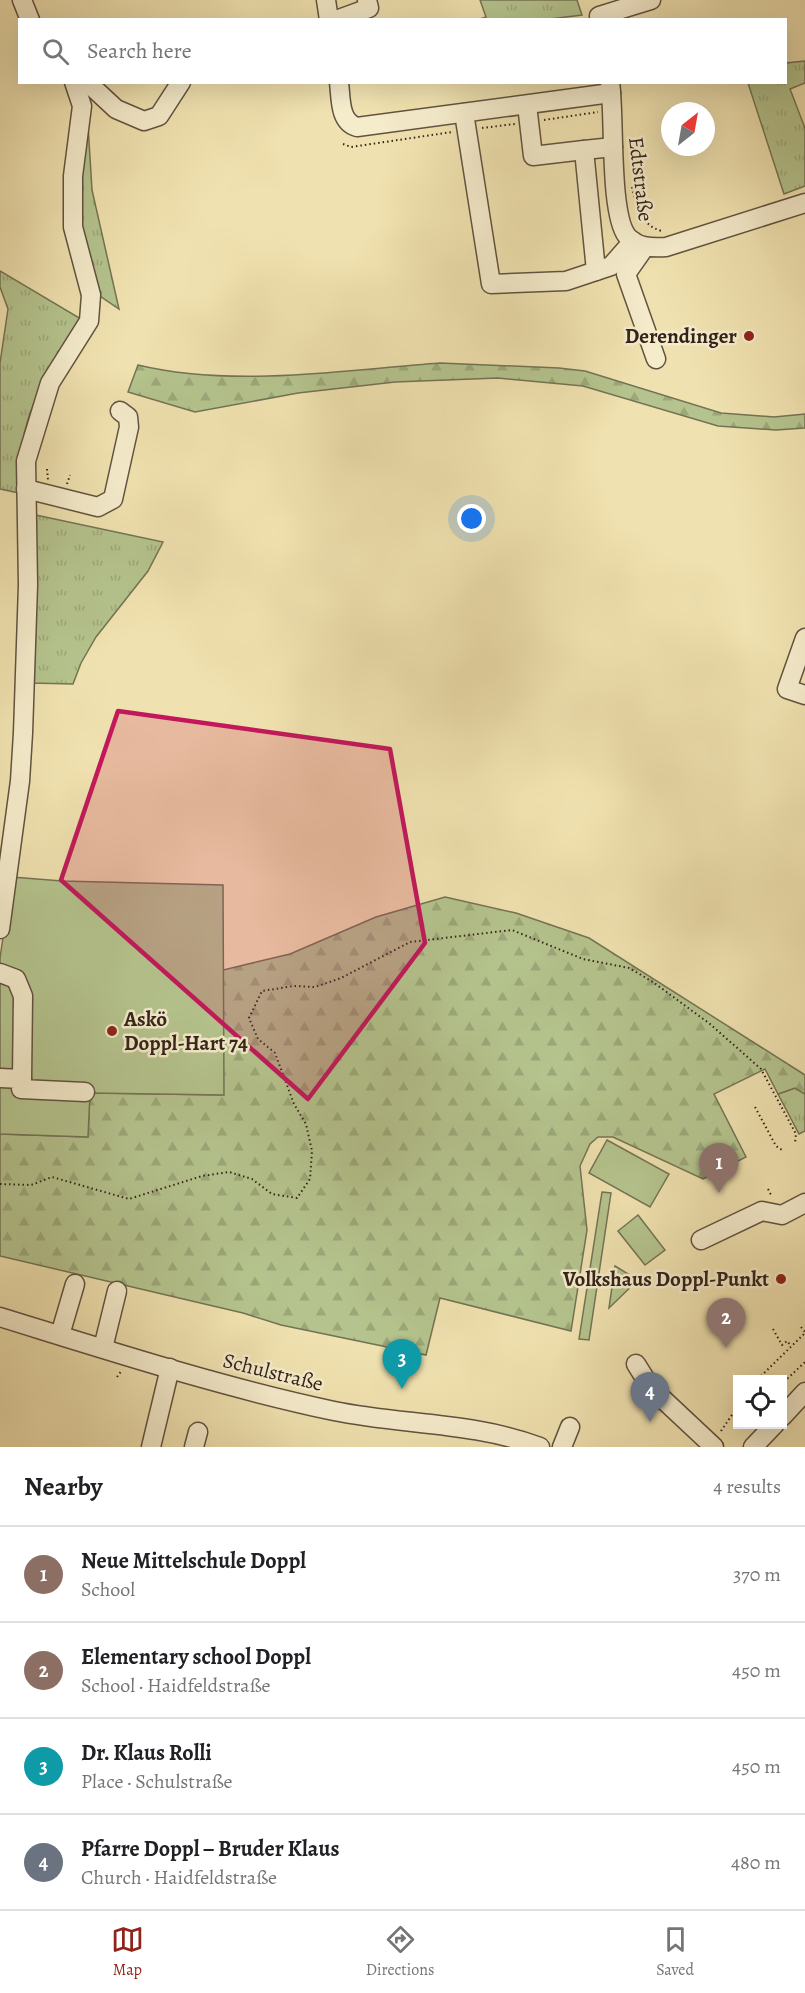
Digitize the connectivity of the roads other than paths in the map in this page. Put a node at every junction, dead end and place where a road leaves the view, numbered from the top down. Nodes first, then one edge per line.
1 (22, 0) edge
2 (326, 0) edge
3 (367, 0) edge
4 (651, 0) edge
5 (598, 12) edge
6 (29, 18) edge
7 (329, 18) edge
8 (342, 18) edge
9 (75, 84) edge
10 (89, 84) edge
11 (180, 84) edge
12 (339, 84) edge
13 (611, 88) edge
14 (527, 105) junction
15 (464, 114) junction
16 (613, 147) junction
17 (584, 150) junction
18 (805, 202) edge
19 (639, 244) junction
20 (596, 271) junction
21 (656, 359) dead end
22 (120, 411) dead end
23 (26, 489) junction
24 (805, 638) edge
25 (805, 695) edge
26 (0, 929) edge
27 (0, 973) edge
28 (0, 1078) edge
29 (22, 1078) junction
30 (85, 1092) dead end
31 (805, 1203) edge
32 (701, 1240) dead end
33 (75, 1284) dead end
34 (117, 1291) dead end
35 (0, 1317) edge
36 (60, 1335) junction
37 (103, 1348) junction
38 (636, 1364) dead end
39 (170, 1368) junction
40 (805, 1392) edge
41 (787, 1412) edge
42 (570, 1427) dead end
43 (771, 1429) edge
44 (713, 1446) edge
45 (151, 1447) edge
46 (540, 1447) edge
47 (562, 1447) edge
48 (753, 1447) edge

1 - 6 street
2 - 7 street
3 - 8 street
4 - 5 street
9 - 23 street
10 - 11 street
12 - 15 street
13 - 14 street
13 - 16 street, Edtstraße
14 - 15 street
14 - 17 street
15 - 20 street
16 - 17 street
16 - 19 street, Edtstraße
17 - 20 street
18 - 19 street, Edtstraße
19 - 20 street
19 - 21 street
22 - 23 street
23 - 26 street
24 - 25 street
27 - 29 street
28 - 29 street
29 - 30 street
31 - 32 street
33 - 36 street
34 - 37 street
35 - 36 street, Schulstraße
36 - 37 street, Schulstraße
37 - 39 street, Schulstraße
38 - 44 street
39 - 45 street
39 - 46 street, Schulstraße
40 - 41 street
42 - 47 street
43 - 48 street

